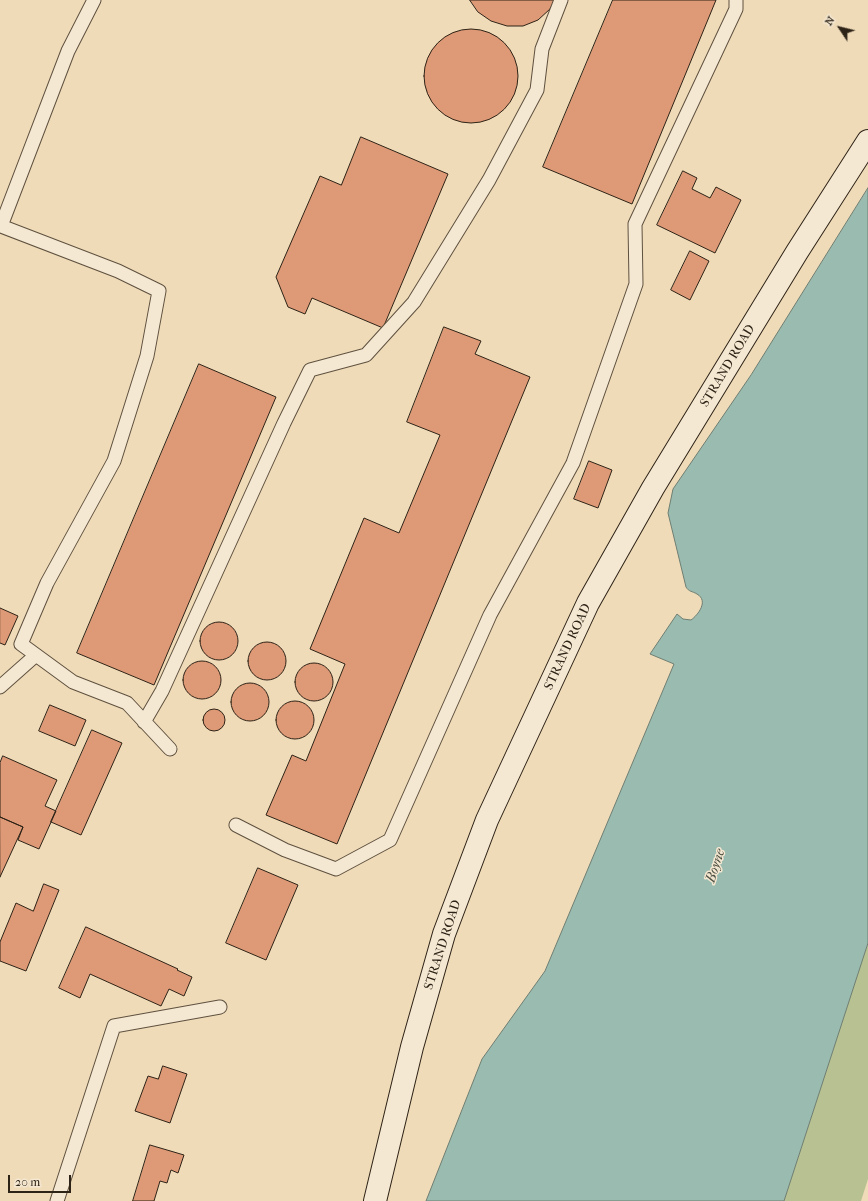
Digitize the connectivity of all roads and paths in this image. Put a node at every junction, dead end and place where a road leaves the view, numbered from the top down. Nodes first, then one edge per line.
1 (94, 0) edge
2 (561, 0) edge
3 (736, 0) edge
4 (868, 142) edge
5 (36, 655) junction
6 (0, 687) edge
7 (144, 722) junction
8 (170, 749) dead end
9 (236, 826) dead end
10 (220, 1007) dead end
11 (58, 1201) edge
12 (375, 1201) edge

1 - 5 lane
2 - 7 lane
3 - 9 lane
4 - 12 main road, STRAND ROAD
5 - 6 lane
5 - 7 lane
7 - 8 lane
10 - 11 lane

